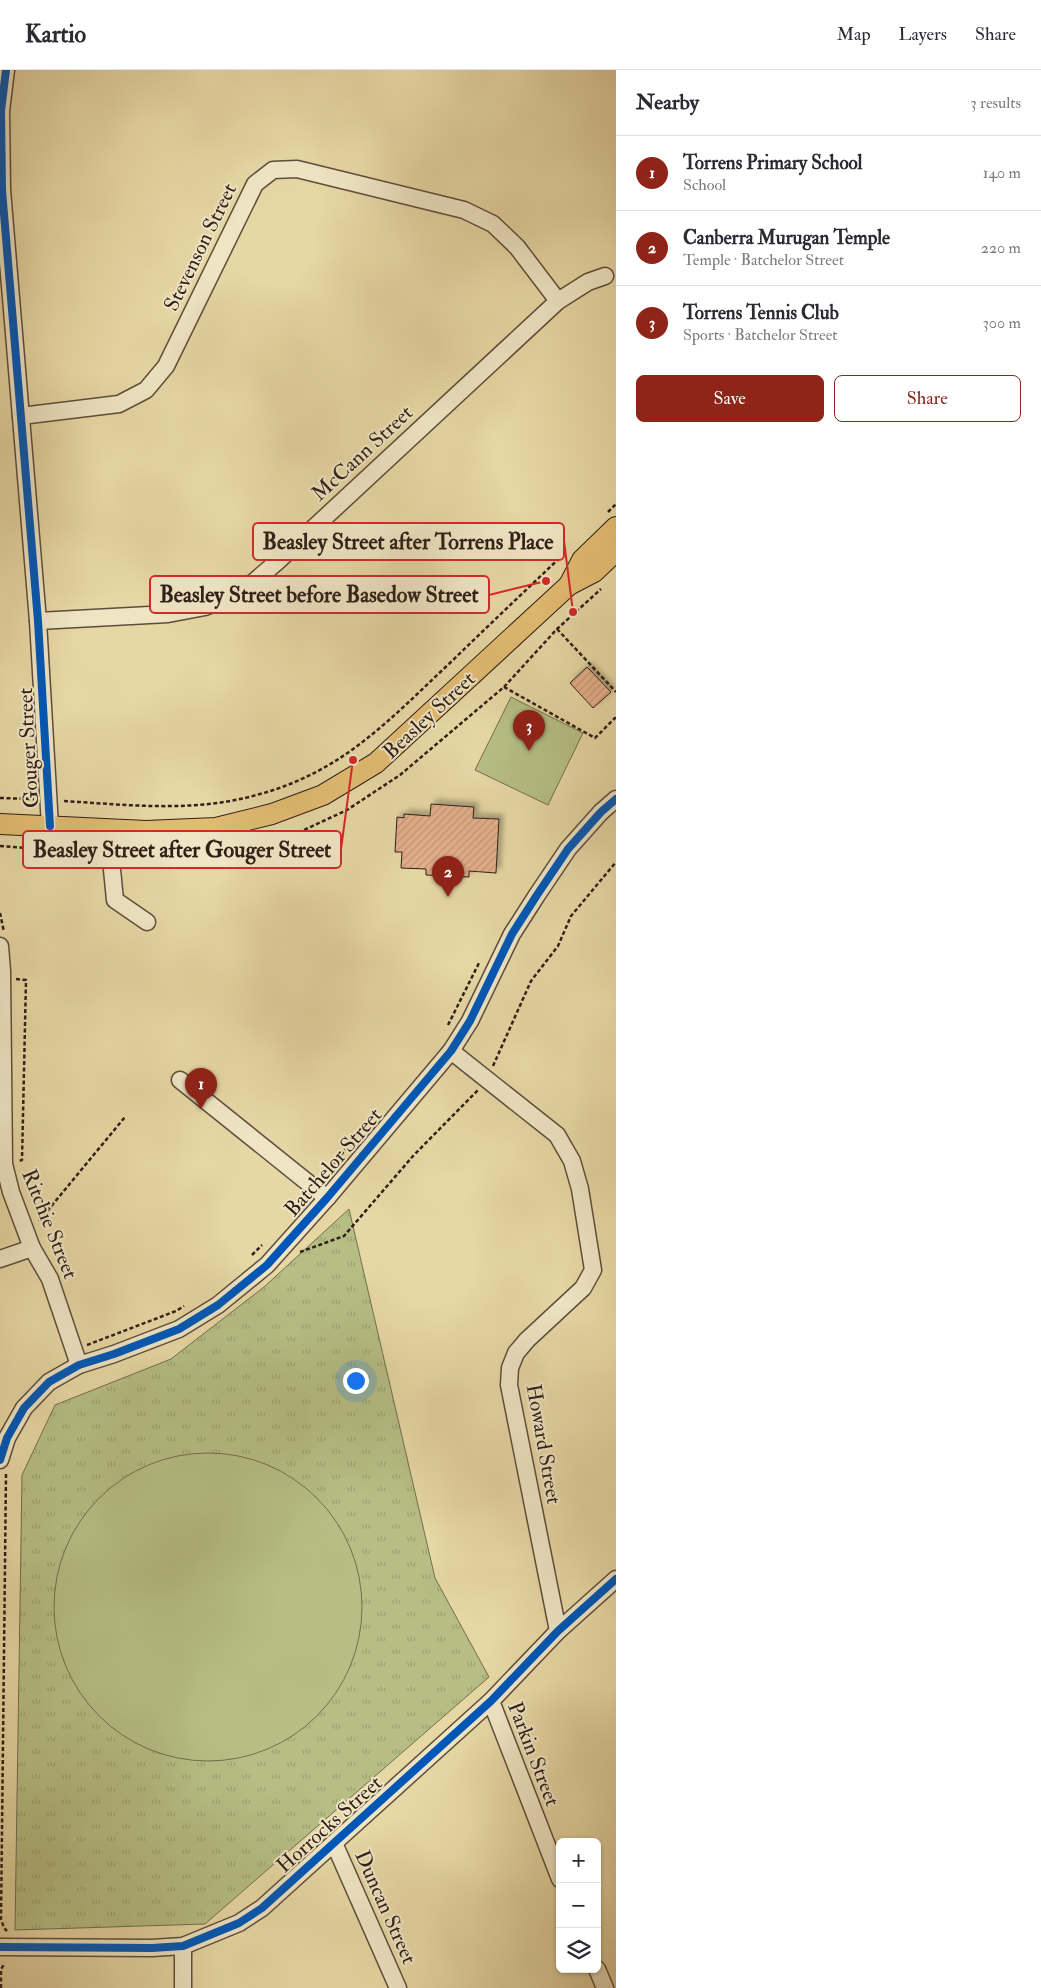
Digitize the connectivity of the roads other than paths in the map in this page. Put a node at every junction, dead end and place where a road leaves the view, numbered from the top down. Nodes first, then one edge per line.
1 (6, 70) edge
2 (605, 276) dead end
3 (558, 301) junction
4 (21, 416) junction
5 (610, 522) edge
6 (616, 551) edge
7 (569, 584) junction
8 (38, 621) junction
9 (616, 799) edge
10 (0, 824) edge
11 (50, 826) junction
12 (108, 829) junction
13 (146, 922) dead end
14 (1, 946) edge
15 (451, 1051) junction
16 (180, 1080) dead end
17 (1, 1128) edge
18 (327, 1198) junction
19 (32, 1248) junction
20 (0, 1259) edge
21 (79, 1365) junction
22 (3, 1467) edge
23 (616, 1579) edge
24 (558, 1631) junction
25 (491, 1701) junction
26 (334, 1843) junction
27 (556, 1869) edge
28 (0, 1946) edge
29 (183, 1946) junction
30 (599, 1973) edge
31 (183, 1988) edge
32 (398, 1988) edge
33 (605, 1988) edge

1 - 4 street, Gouger Street
2 - 3 street, McCann Street
3 - 4 street, Stevenson Street
3 - 8 street, McCann Street
4 - 8 street, Gouger Street
5 - 7 main road, Beasley Street
6 - 7 main road, Beasley Street
7 - 12 main road, Beasley Street
8 - 11 street, Gouger Street
9 - 15 street, Batchelor Street
10 - 11 main road, Beasley Street
11 - 12 main road, Beasley Street
12 - 13 street
14 - 17 street, Ritchie Street
15 - 18 street, Batchelor Street
15 - 24 street, Howard Street
16 - 18 street
17 - 19 street, Ritchie Street
18 - 21 street, Batchelor Street
19 - 20 street
19 - 21 street, Ritchie Street
21 - 22 street, Batchelor Street
23 - 24 street, Horrocks Street
24 - 25 street, Horrocks Street
25 - 26 street, Horrocks Street
25 - 27 street, Parkin Street
26 - 29 street, Horrocks Street
26 - 32 street, Duncan Street
28 - 29 street, Horrocks Street
29 - 31 street
30 - 33 street

